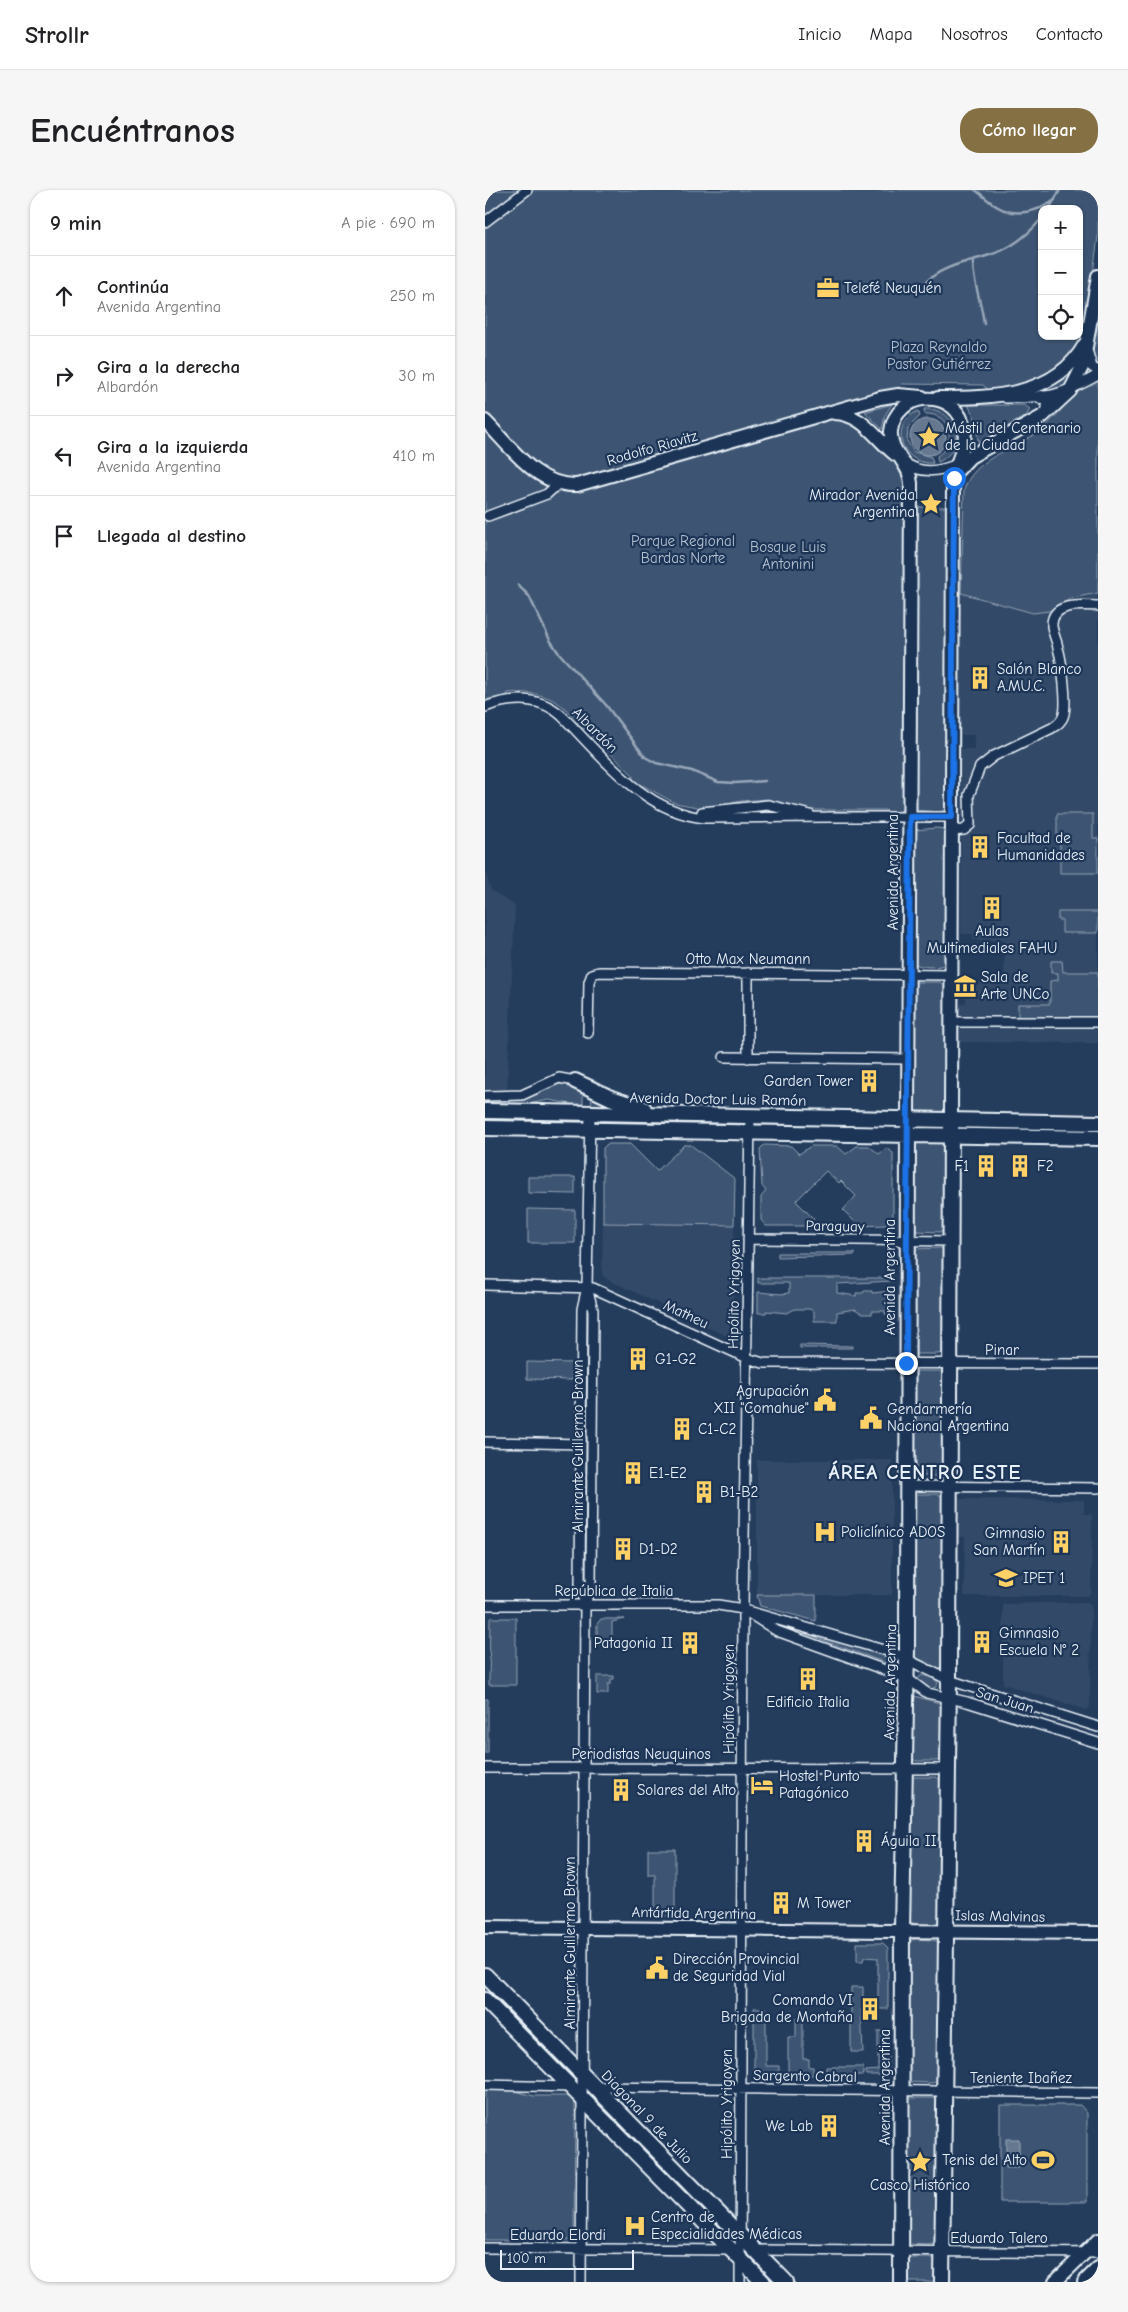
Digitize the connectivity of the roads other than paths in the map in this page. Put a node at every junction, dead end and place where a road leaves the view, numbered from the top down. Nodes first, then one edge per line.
1 (527, 190) edge
2 (485, 222) edge
3 (1098, 276) edge
4 (1091, 325) junction
5 (1098, 371) edge
6 (1098, 375) edge
7 (1070, 391) junction
8 (929, 398) junction
9 (988, 398) junction
10 (1041, 398) junction
11 (1049, 411) junction
12 (828, 413) junction
13 (485, 421) edge
14 (970, 457) junction
15 (900, 458) junction
16 (955, 465) junction
17 (953, 483) junction
18 (558, 484) junction
19 (488, 516) dead end
20 (1098, 606) edge
21 (485, 707) edge
22 (675, 810) junction
23 (833, 817) junction
24 (910, 817) junction
25 (952, 817) junction
26 (952, 831) junction
27 (748, 973) junction
28 (909, 974) junction
29 (952, 975) junction
30 (951, 1022) junction
31 (1098, 1022) edge
32 (588, 1033) dead end
33 (724, 1057) dead end
34 (748, 1058) junction
35 (908, 1059) junction
36 (575, 1081) junction
37 (485, 1096) edge
38 (485, 1111) edge
39 (590, 1113) junction
40 (673, 1115) junction
41 (750, 1116) junction
42 (908, 1120) junction
43 (951, 1120) junction
44 (1098, 1123) edge
45 (485, 1128) edge
46 (591, 1130) junction
47 (749, 1132) junction
48 (907, 1135) junction
49 (951, 1136) junction
50 (1098, 1138) edge
51 (748, 1239) junction
52 (907, 1240) junction
53 (951, 1241) junction
54 (485, 1285) edge
55 (587, 1287) junction
56 (747, 1358) junction
57 (906, 1363) junction
58 (951, 1363) junction
59 (1098, 1364) edge
60 (485, 1442) edge
61 (581, 1444) junction
62 (906, 1486) junction
63 (949, 1486) junction
64 (1098, 1488) edge
65 (485, 1605) edge
66 (585, 1605) junction
67 (743, 1609) junction
68 (903, 1654) junction
69 (907, 1678) junction
70 (949, 1680) junction
71 (948, 1699) junction
72 (1098, 1727) edge
73 (1098, 1743) edge
74 (485, 1768) edge
75 (585, 1768) junction
76 (743, 1768) junction
77 (905, 1769) junction
78 (948, 1769) junction
79 (485, 1927) edge
80 (585, 1928) junction
81 (742, 1929) junction
82 (902, 1931) junction
83 (946, 1932) junction
84 (1098, 1933) edge
85 (485, 1975) edge
86 (485, 2000) edge
87 (561, 2052) junction
88 (548, 2064) junction
89 (485, 2085) edge
90 (583, 2087) junction
91 (741, 2089) junction
92 (902, 2091) junction
93 (944, 2092) junction
94 (1098, 2093) edge
95 (618, 2110) junction
96 (607, 2123) junction
97 (720, 2215) junction
98 (708, 2226) junction
99 (740, 2235) junction
100 (1098, 2240) edge
101 (485, 2248) edge
102 (581, 2249) junction
103 (755, 2250) junction
104 (901, 2251) junction
105 (942, 2251) junction
106 (737, 2253) junction
107 (1091, 2253) edge
108 (767, 2263) junction
109 (1098, 2268) edge
110 (759, 2278) edge
111 (1056, 2280) edge
112 (581, 2282) edge
113 (740, 2282) edge
114 (786, 2282) edge
115 (901, 2282) edge
116 (942, 2282) edge
117 (1072, 2282) edge
118 (1084, 2282) edge

1 - 2 street
3 - 4 main road
4 - 5 street
4 - 7 main road
4 - 9 main road
6 - 7 street, Rodolfo Riavitz
7 - 10 street, Rodolfo Riavitz
7 - 11 main road, Rodolfo Riavitz
8 - 9 main road, Rodolfo Riavitz
8 - 12 main road, Rodolfo Riavitz
8 - 15 main road
8 - 16 main road
9 - 10 street, Rodolfo Riavitz
10 - 11 main road
11 - 14 main road, Rodolfo Riavitz
12 - 15 main road, Rodolfo Riavitz
12 - 18 main road, Rodolfo Riavitz
13 - 18 main road
14 - 16 main road
14 - 17 main road, Rodolfo Riavitz
15 - 16 street
15 - 24 main road, Avenida Argentina
16 - 17 main road
17 - 25 main road
18 - 19 street
20 - 26 street
21 - 22 street, Albardón
22 - 23 street, Albardón
22 - 23 street, Albardón
23 - 24 street, Albardón
24 - 25 street, Albardón
24 - 28 main road, Avenida Argentina
25 - 26 main road
26 - 29 main road
27 - 28 street, Otto Max Neumann
27 - 32 street, Otto Max Neumann
27 - 34 street
28 - 29 street, Otto Max Neumann
28 - 35 main road, Avenida Argentina
29 - 30 main road
30 - 31 street
30 - 43 main road
33 - 34 street
34 - 35 street
35 - 42 main road, Avenida Argentina
36 - 37 street
36 - 39 main road
36 - 40 main road
38 - 39 main road, Avenida Doctor Luis Ramón
39 - 40 main road, Avenida Doctor Luis Ramón
39 - 46 street, Almirante Guillermo Brown
40 - 41 main road, Avenida Doctor Luis Ramón
41 - 42 main road, Avenida Doctor Luis Ramón
41 - 47 street, Hipólito Yrigoyen
42 - 43 main road, Avenida Doctor Luis Ramón
42 - 48 main road, Avenida Argentina
43 - 44 main road, Avenida Doctor Luis Ramón
43 - 49 main road
45 - 46 main road
46 - 47 main road
46 - 55 street, Almirante Guillermo Brown
47 - 48 main road
47 - 51 street, Hipólito Yrigoyen
48 - 49 main road
48 - 52 main road, Avenida Argentina
49 - 50 main road
49 - 53 main road
51 - 52 street, Paraguay
51 - 56 street, Hipólito Yrigoyen
52 - 53 street, Paraguay
52 - 57 main road, Avenida Argentina
53 - 58 main road
54 - 55 street, Matheu
55 - 56 street, Matheu
55 - 61 street, Almirante Guillermo Brown
55 - 66 street, Almirante Guillermo Brown
56 - 57 street, Matheu
56 - 67 street, Hipólito Yrigoyen
57 - 58 street, Pinar
57 - 62 main road, Avenida Argentina
58 - 59 street, Pinar
58 - 63 main road
60 - 61 street
61 - 66 street, Almirante Guillermo Brown
62 - 63 street
62 - 68 main road, Avenida Argentina
63 - 64 street
63 - 70 main road
65 - 66 street, República de Italia
66 - 67 street, República de Italia
66 - 75 street, Almirante Guillermo Brown
67 - 68 street, República de Italia
67 - 69 street, República de Italia
67 - 76 street, Hipólito Yrigoyen
68 - 69 main road, Avenida Argentina
68 - 70 street, República de Italia
69 - 71 street, San Juan
69 - 77 main road, Avenida Argentina
70 - 71 main road
70 - 72 street, San Juan
71 - 73 street, San Juan
71 - 78 main road
74 - 75 street, Periodistas Neuquinos
75 - 76 street, Periodistas Neuquinos
75 - 80 street, Almirante Guillermo Brown
76 - 77 street, Periodistas Neuquinos
76 - 81 street, Hipólito Yrigoyen
77 - 78 street, Periodistas Neuquinos
77 - 82 main road, Avenida Argentina
78 - 83 main road
79 - 80 main road, Antártida Argentina
80 - 81 main road, Antártida Argentina
80 - 90 street, Almirante Guillermo Brown
81 - 82 main road, Antártida Argentina
81 - 91 street, Hipólito Yrigoyen
82 - 83 main road, Islas Malvinas
82 - 92 main road, Avenida Argentina
83 - 84 main road, Islas Malvinas
83 - 93 main road
85 - 87 main road, Diagonal 9 de Julio
86 - 88 main road, Diagonal 9 de Julio
87 - 88 main road
87 - 90 main road, Diagonal 9 de Julio
88 - 90 main road, Diagonal 9 de Julio
89 - 90 street, Sargento Cabral
90 - 91 street, Sargento Cabral
90 - 95 main road, Diagonal 9 de Julio
90 - 96 main road, Diagonal 9 de Julio
90 - 102 street, Almirante Guillermo Brown
91 - 92 street, Sargento Cabral
91 - 99 street, Hipólito Yrigoyen
92 - 93 street, Sargento Cabral
92 - 104 main road, Avenida Argentina
93 - 94 street, Teniente Ibañez
93 - 105 main road
95 - 96 main road
95 - 97 main road, Diagonal 9 de Julio
96 - 98 main road, Diagonal 9 de Julio
97 - 98 main road
97 - 99 main road, Diagonal 9 de Julio
98 - 106 main road, Diagonal 9 de Julio
99 - 103 main road, Diagonal 9 de Julio
99 - 106 street, Hipólito Yrigoyen
100 - 107 main road
101 - 102 street, Eduardo Elordi
102 - 106 street, Eduardo Elordi
102 - 112 street, Almirante Guillermo Brown
103 - 104 street, Eduardo Elordi
103 - 106 street, Eduardo Elordi
103 - 108 main road, Diagonal 9 de Julio
104 - 105 street, Eduardo Talero
104 - 115 main road, Avenida Argentina
105 - 107 street, Eduardo Talero
105 - 116 main road
106 - 110 main road, Diagonal 9 de Julio
106 - 113 street, Hipólito Yrigoyen
107 - 111 main road
108 - 110 main road
108 - 114 main road, Diagonal 9 de Julio
109 - 118 main road
111 - 117 main road

